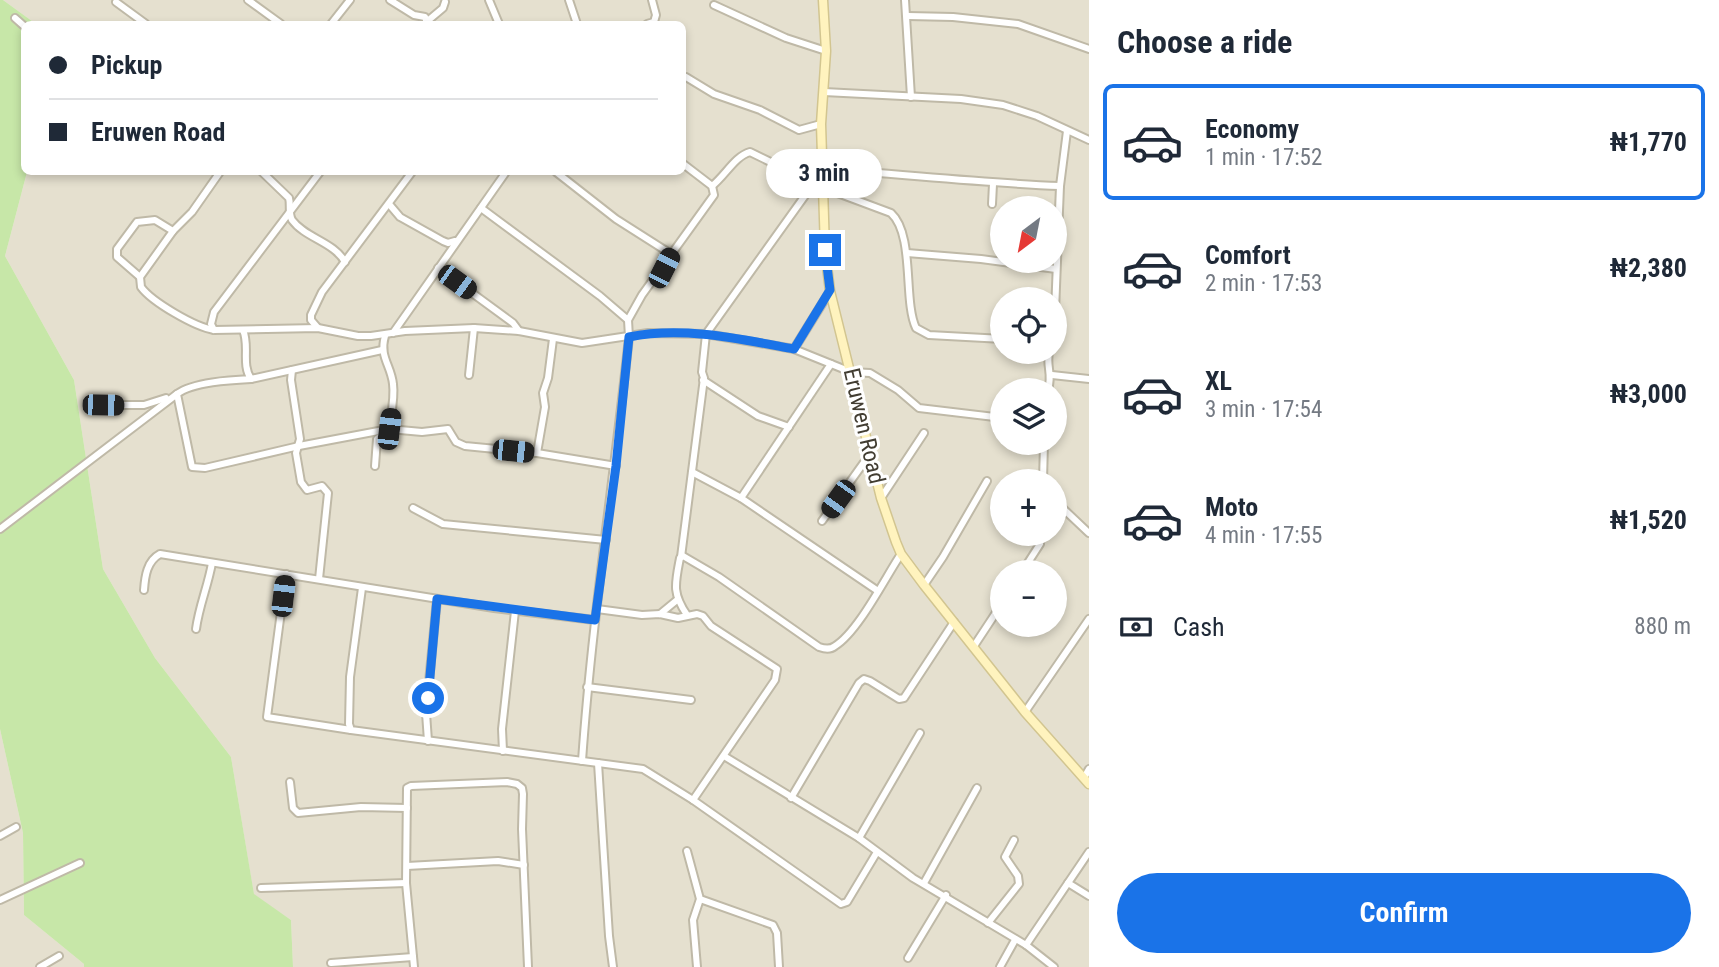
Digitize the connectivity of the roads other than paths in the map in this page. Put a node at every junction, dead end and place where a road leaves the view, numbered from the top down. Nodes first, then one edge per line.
1 (248, 0) edge
2 (350, 0) edge
3 (390, 0) edge
4 (489, 0) edge
5 (569, 0) edge
6 (652, 0) edge
7 (823, 0) edge
8 (905, 0) edge
9 (116, 2) dead end
10 (445, 2) edge
11 (714, 5) dead end
12 (908, 16) junction
13 (15, 18) dead end
14 (142, 21) edge
15 (277, 21) edge
16 (333, 21) edge
17 (425, 21) edge
18 (426, 21) edge
19 (498, 21) edge
20 (576, 21) edge
21 (654, 21) edge
22 (21, 23) edge
23 (1089, 49) edge
24 (825, 51) junction
25 (686, 77) dead end
26 (824, 92) junction
27 (911, 97) junction
28 (821, 124) junction
29 (1067, 131) junction
30 (1089, 140) edge
31 (686, 166) edge
32 (823, 169) junction
33 (216, 175) edge
34 (265, 175) edge
35 (318, 175) edge
36 (410, 175) edge
37 (504, 175) edge
38 (560, 175) edge
39 (814, 183) junction
40 (993, 184) junction
41 (712, 186) junction
42 (1060, 186) junction
43 (824, 188) junction
44 (992, 196) edge
45 (1060, 196) edge
46 (389, 204) junction
47 (481, 208) junction
48 (290, 210) junction
49 (173, 231) junction
50 (457, 240) junction
51 (906, 253) junction
52 (671, 254) junction
53 (990, 259) edge
54 (345, 262) junction
55 (438, 268) junction
56 (140, 277) junction
57 (830, 290) junction
58 (628, 320) junction
59 (317, 328) junction
60 (474, 328) junction
61 (214, 330) junction
62 (243, 330) junction
63 (519, 331) junction
64 (706, 334) junction
65 (389, 335) junction
66 (629, 337) junction
67 (990, 338) edge
68 (553, 339) junction
69 (794, 349) junction
70 (382, 350) junction
71 (831, 364) junction
72 (1049, 364) edge
73 (292, 370) junction
74 (851, 372) junction
75 (469, 375) dead end
76 (1052, 375) junction
77 (1051, 378) edge
78 (251, 379) junction
79 (1089, 379) edge
80 (703, 380) junction
81 (177, 394) junction
82 (103, 405) dead end
83 (990, 416) edge
84 (789, 427) junction
85 (389, 429) junction
86 (924, 433) dead end
87 (299, 446) junction
88 (537, 453) junction
89 (870, 454) junction
90 (375, 466) dead end
91 (616, 466) junction
92 (692, 472) junction
93 (986, 481) dead end
94 (741, 498) junction
95 (881, 498) junction
96 (413, 508) dead end
97 (1067, 512) edge
98 (822, 521) dead end
99 (0, 529) edge
100 (1089, 533) edge
101 (606, 540) junction
102 (901, 554) junction
103 (681, 557) junction
104 (212, 563) junction
105 (286, 574) junction
106 (318, 579) junction
107 (923, 585) junction
108 (362, 588) junction
109 (144, 590) dead end
110 (878, 591) junction
111 (437, 599) junction
112 (677, 600) junction
113 (597, 609) junction
114 (515, 611) junction
115 (660, 614) junction
116 (687, 615) junction
117 (1089, 619) edge
118 (595, 620) junction
119 (954, 622) junction
120 (990, 622) edge
121 (196, 629) dead end
122 (974, 646) junction
123 (587, 687) junction
124 (691, 700) dead end
125 (1025, 712) junction
126 (351, 730) junction
127 (920, 733) dead end
128 (428, 741) junction
129 (503, 751) junction
130 (724, 756) junction
131 (582, 761) junction
132 (598, 763) junction
133 (1089, 769) edge
134 (1086, 781) edge
135 (290, 782) dead end
136 (977, 788) dead end
137 (791, 798) junction
138 (693, 800) junction
139 (407, 808) junction
140 (16, 827) dead end
141 (0, 836) edge
142 (859, 838) junction
143 (1014, 840) dead end
144 (687, 851) dead end
145 (877, 852) junction
146 (1089, 852) edge
147 (80, 863) dead end
148 (524, 865) junction
149 (407, 866) junction
150 (406, 883) junction
151 (924, 883) junction
152 (1068, 883) junction
153 (261, 888) dead end
154 (946, 895) junction
155 (1089, 897) edge
156 (700, 899) junction
157 (0, 900) edge
158 (988, 923) junction
159 (1015, 940) junction
160 (1026, 946) junction
161 (59, 956) dead end
162 (413, 957) junction
163 (908, 958) dead end
164 (331, 963) dead end
165 (40, 967) edge
166 (414, 967) edge
167 (528, 967) edge
168 (614, 967) edge
169 (696, 967) edge
170 (779, 967) edge
171 (1000, 967) edge
172 (1054, 967) edge

1 - 15 street
2 - 16 street
3 - 17 street
4 - 19 street
5 - 20 street
6 - 21 street
7 - 24 street, Eruwen Road
8 - 12 street
9 - 14 street
10 - 18 street
11 - 24 street
12 - 23 street
12 - 27 street
13 - 22 street
24 - 26 street, Eruwen Road
25 - 28 street
26 - 27 street
26 - 28 street, Eruwen Road
27 - 29 street
28 - 32 street, Eruwen Road
29 - 30 street
29 - 42 street
31 - 41 street
32 - 40 street
32 - 43 street, Eruwen Road
33 - 49 street
34 - 48 street
35 - 48 street
36 - 46 street
37 - 47 street
38 - 52 street
39 - 41 street
39 - 43 street
39 - 64 street
40 - 42 street
40 - 44 street
41 - 52 street
42 - 45 street
43 - 51 street
43 - 57 street, Eruwen Road
46 - 50 street
46 - 54 street
47 - 50 street
47 - 58 street
48 - 54 street
48 - 61 street
49 - 56 street
49 - 56 street
50 - 55 street
51 - 53 street
51 - 67 street
52 - 58 street
54 - 59 street
55 - 63 street
55 - 65 street
56 - 61 street
57 - 69 street
57 - 74 street, Eruwen Road
58 - 66 street
59 - 62 street
59 - 65 street
60 - 63 street
60 - 65 street
60 - 75 street
61 - 62 street
62 - 78 street
63 - 68 street
64 - 66 street
64 - 69 street
64 - 80 street
65 - 70 street
66 - 68 street
66 - 91 street
68 - 88 street
69 - 71 street
70 - 73 street
70 - 85 street
71 - 74 street
71 - 84 street
72 - 76 street
73 - 78 street
73 - 87 street
74 - 83 street
74 - 89 street, Eruwen Road
76 - 77 street
76 - 79 street
78 - 81 street
80 - 84 street
80 - 92 street
81 - 82 street
81 - 87 street
81 - 99 street
84 - 94 street
85 - 87 street
85 - 88 street
85 - 90 street
86 - 95 street
87 - 106 street
88 - 91 street
89 - 95 street, Eruwen Road
89 - 98 street
91 - 101 street
92 - 94 street
92 - 103 street
93 - 107 street
94 - 110 street
95 - 102 street, Eruwen Road
96 - 101 street
97 - 100 street
101 - 113 street
102 - 107 street, Eruwen Road
102 - 110 street
103 - 110 street
103 - 112 street
104 - 105 street
104 - 109 street
104 - 121 street
105 - 106 street
105 - 126 street
106 - 108 street
107 - 119 street, Eruwen Road
108 - 111 street
108 - 126 street
111 - 114 street
111 - 128 street
112 - 115 street
112 - 116 street
113 - 115 street
113 - 118 street
114 - 118 street
114 - 129 street
115 - 116 street
116 - 130 street
117 - 125 street
118 - 123 street
119 - 122 street, Eruwen Road
119 - 137 street
120 - 122 street
122 - 125 street, Eruwen Road
123 - 124 street
123 - 131 street
125 - 134 street, Eruwen Road
126 - 128 street
127 - 142 street
128 - 129 street
129 - 131 street
130 - 137 street
130 - 138 street
131 - 132 street
132 - 138 street
132 - 168 street
133 - 134 street
135 - 139 street
136 - 151 street
137 - 142 street
138 - 145 street
139 - 148 street
139 - 149 street
140 - 141 street
142 - 145 street
143 - 158 street
144 - 156 street
145 - 151 street
146 - 152 street
147 - 157 street
148 - 149 street
148 - 167 street
149 - 150 street
150 - 153 street
150 - 162 street
151 - 154 street
152 - 155 street
152 - 160 street
154 - 158 street
154 - 163 street
156 - 169 street
156 - 170 street
158 - 159 street
159 - 160 street
159 - 171 street
160 - 172 street
161 - 165 street
162 - 164 street
162 - 166 street

